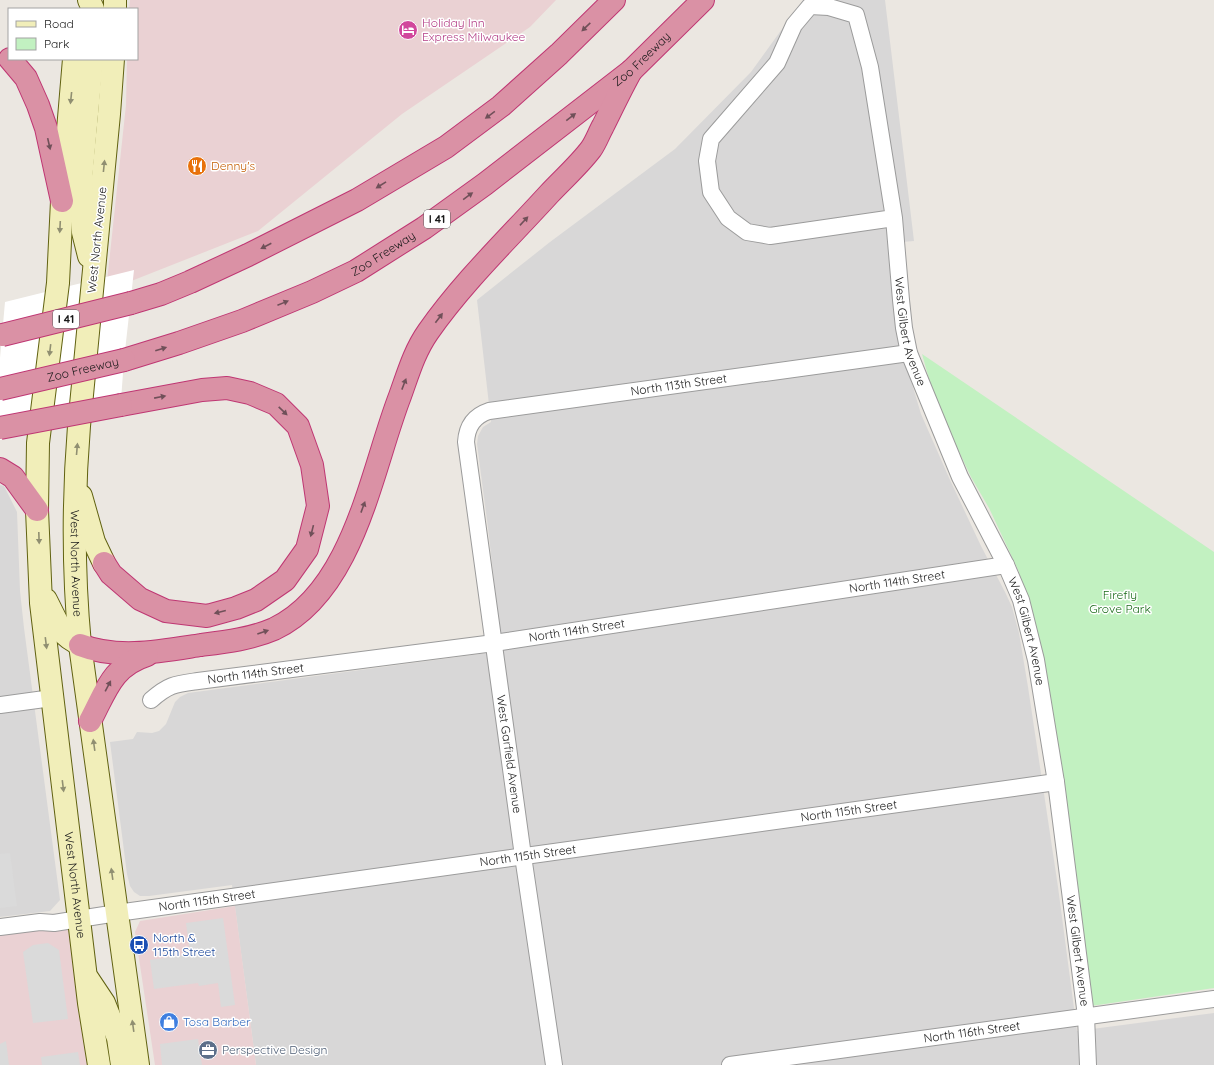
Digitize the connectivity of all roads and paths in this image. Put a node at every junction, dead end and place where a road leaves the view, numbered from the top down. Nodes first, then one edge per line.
1 (614, 0) edge
2 (703, 0) edge
3 (0, 48) edge
4 (8, 56) edge
5 (12, 60) edge
6 (74, 60) edge
7 (92, 60) edge
8 (113, 60) edge
9 (630, 71) junction
10 (62, 201) junction
11 (894, 218) junction
12 (93, 274) junction
13 (1, 335) edge
14 (910, 353) junction
15 (0, 389) edge
16 (0, 428) edge
17 (466, 442) joint
18 (0, 469) edge
19 (75, 475) junction
20 (37, 510) junction
21 (104, 563) joint
22 (1006, 565) junction
23 (40, 590) junction
24 (494, 643) junction
25 (80, 645) junction
26 (156, 652) junction
27 (52, 698) junction
28 (152, 700) dead end
29 (0, 705) edge
30 (90, 721) junction
31 (1056, 782) junction
32 (523, 856) junction
33 (117, 913) junction
34 (79, 920) junction
35 (0, 927) edge
36 (86, 977) junction
37 (1214, 999) edge
38 (1086, 1016) junction
39 (99, 1065) edge
40 (122, 1065) edge
41 (138, 1065) edge
42 (554, 1065) edge
43 (730, 1065) edge
44 (1088, 1065) edge

1 -> 13 highway, I 41, bridge
2 - 9 highway, Zoo Freeway / I 41
3 - 4 highway
5 -> 10 highway
6 -> 10 main road, West North Avenue
7 - 12 main road
12 -> 8 main road, West North Avenue
15 -> 9 highway, Zoo Freeway / I 41, bridge
26 -> 9 highway
10 -> 20 main road, West North Avenue
11 - 11 street, West Gilbert Avenue
11 - 14 street, West Gilbert Avenue
19 -> 12 main road, West North Avenue
14 - 17 street, North 113th Street
14 - 22 street, West Gilbert Avenue
16 -> 21 highway, bridge
17 - 24 street, West Garfield Avenue
18 - 20 highway
19 - 21 main road
19 - 25 main road, West North Avenue
20 -> 23 main road, West North Avenue
22 - 24 street, North 114th Street
22 - 31 street, West Gilbert Avenue
23 - 25 main road
23 -> 27 main road, West North Avenue
24 - 28 street, North 114th Street
24 - 32 street, West Garfield Avenue
25 - 26 highway
25 - 30 main road, West North Avenue
30 -> 26 highway
27 - 29 street
27 -> 34 main road, West North Avenue
33 -> 30 main road, West North Avenue
31 - 32 street, North 115th Street
31 - 38 street, West Gilbert Avenue
32 - 33 street, North 115th Street
32 - 42 street, West Garfield Avenue
33 - 34 street, North 115th Street
41 -> 33 main road, West North Avenue
34 - 35 street, North 115th Street
34 - 36 main road, West North Avenue
36 - 39 main road, West North Avenue
36 - 40 main road
37 - 38 street, North 116th Street
38 - 43 street, North 116th Street
38 - 44 street, West Gilbert Avenue

